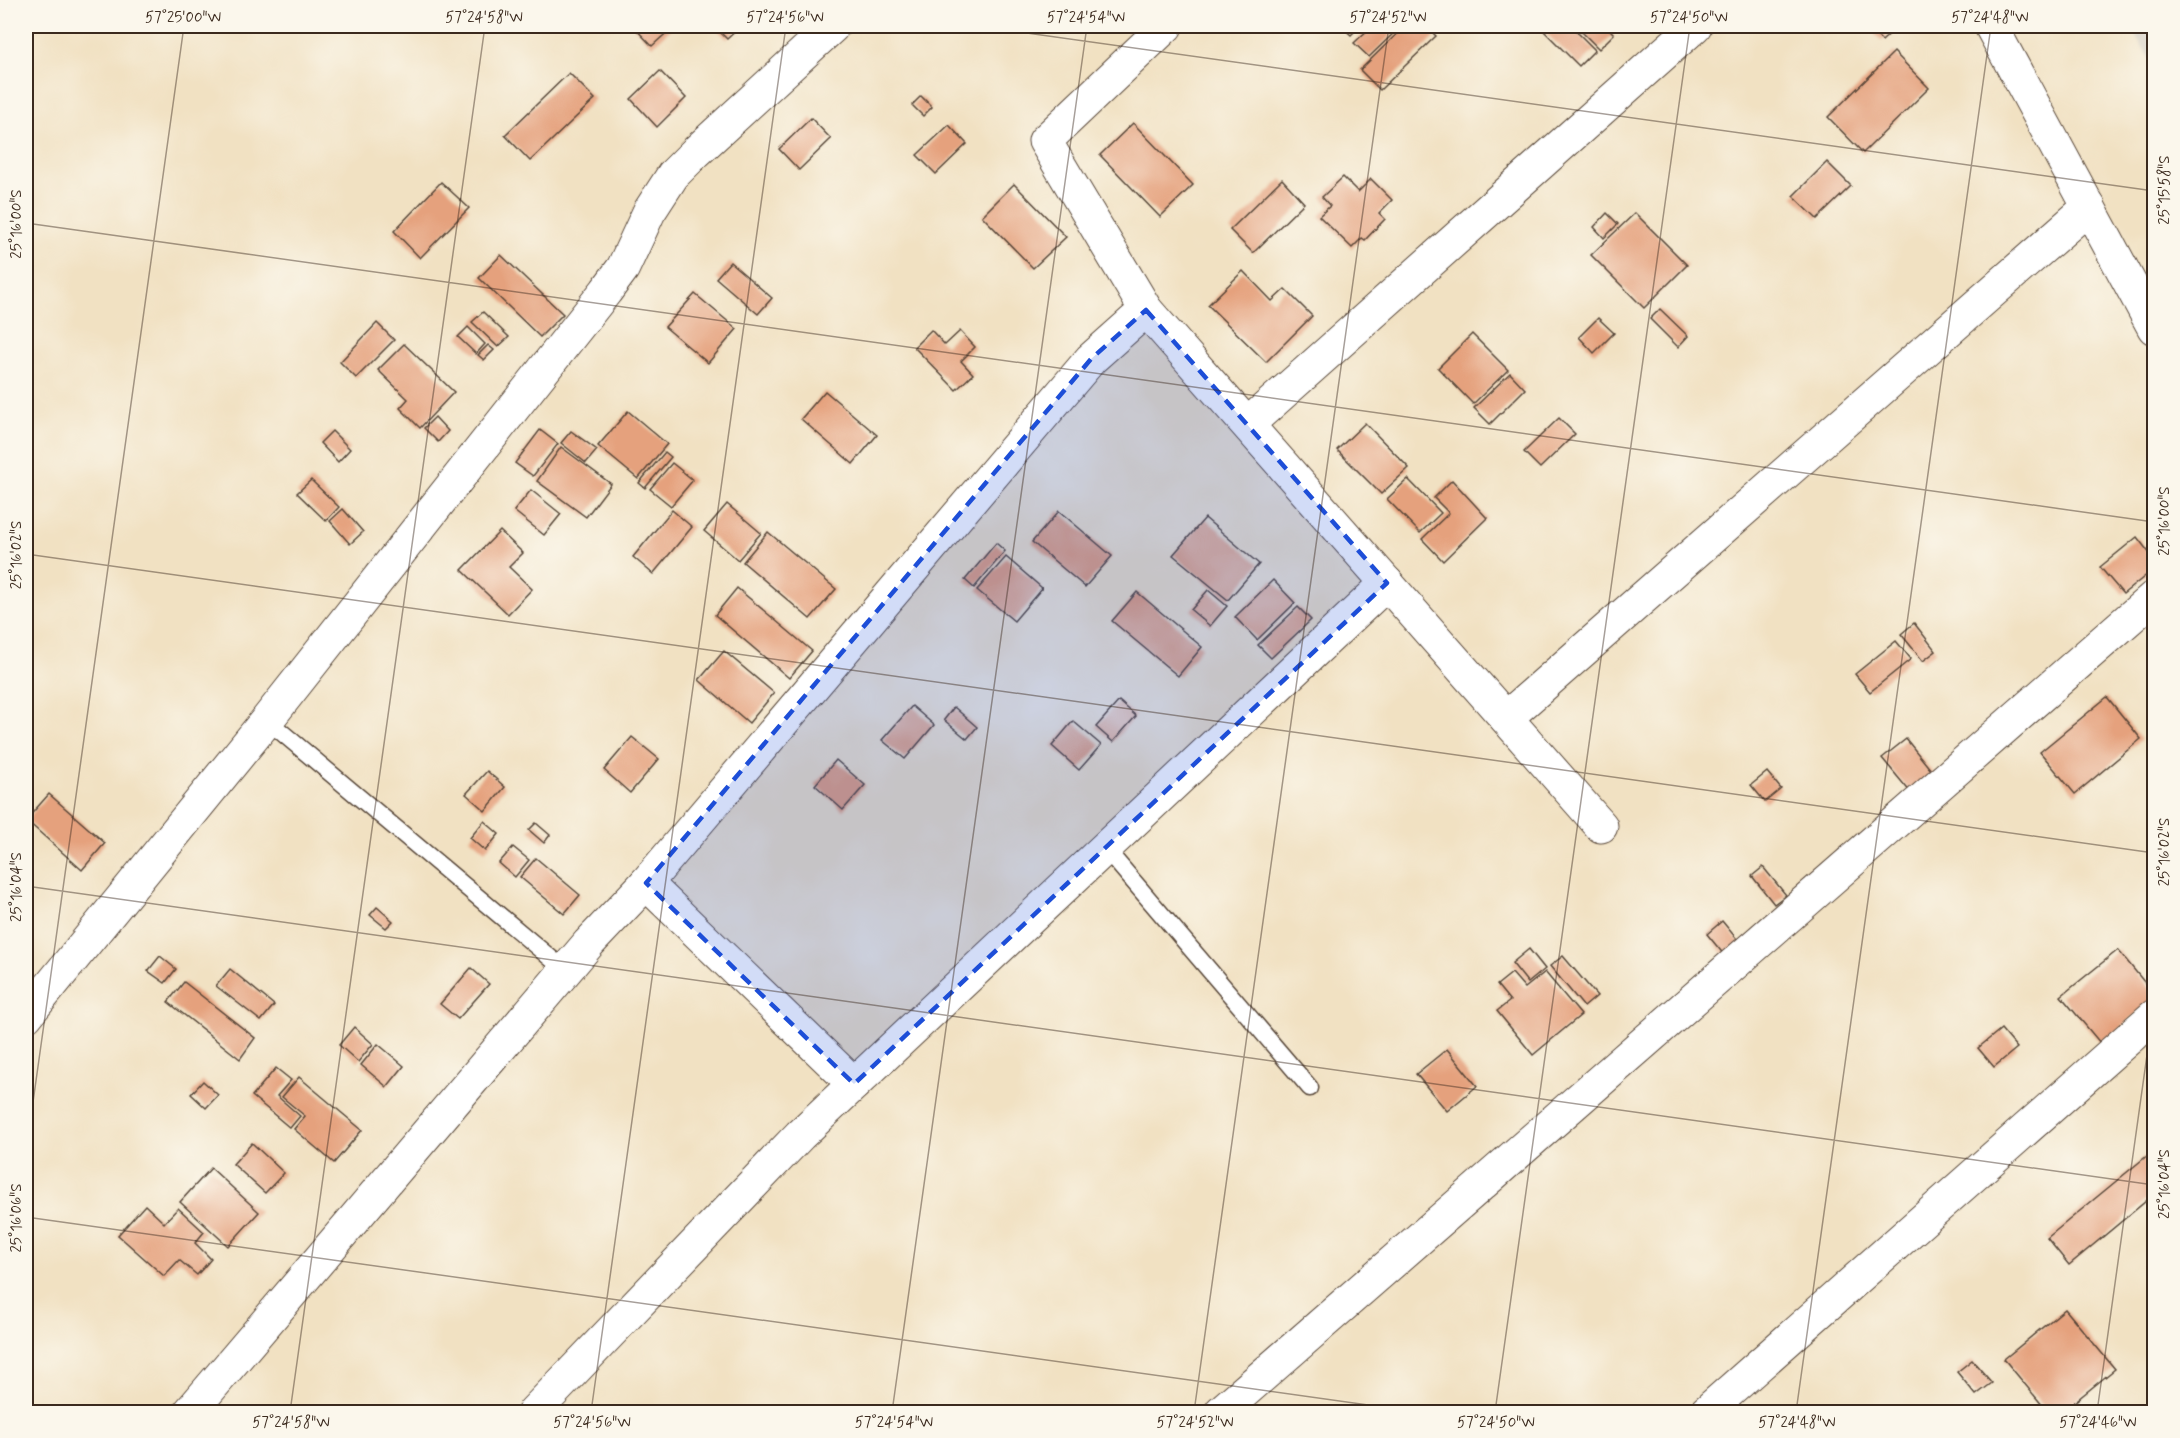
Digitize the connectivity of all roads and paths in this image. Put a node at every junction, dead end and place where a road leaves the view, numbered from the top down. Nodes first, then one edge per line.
1 (833, 26) edge
2 (1166, 26) edge
3 (1695, 26) edge
4 (1991, 26) edge
5 (2089, 207) junction
6 (1146, 310) junction
7 (2154, 328) edge
8 (1248, 424) junction
9 (1387, 583) junction
10 (2154, 597) edge
11 (1506, 718) junction
12 (267, 720) junction
13 (1601, 826) dead end
14 (1105, 848) junction
15 (646, 883) junction
16 (566, 970) junction
17 (26, 1016) edge
18 (2154, 1016) edge
19 (854, 1084) junction
20 (1310, 1088) dead end
21 (190, 1413) edge
22 (534, 1413) edge
23 (1221, 1413) edge
24 (1706, 1413) edge

1 - 12 street
2 - 6 street
3 - 8 street
4 - 5 street
5 - 7 street
5 - 11 street
6 - 8 street
6 - 15 street
8 - 9 street
9 - 11 street
9 - 14 street
10 - 23 street
11 - 13 street
12 - 16 lane
12 - 17 street
14 - 19 street
14 - 20 lane
15 - 16 street
15 - 19 street
16 - 21 street
18 - 24 street
19 - 22 street

